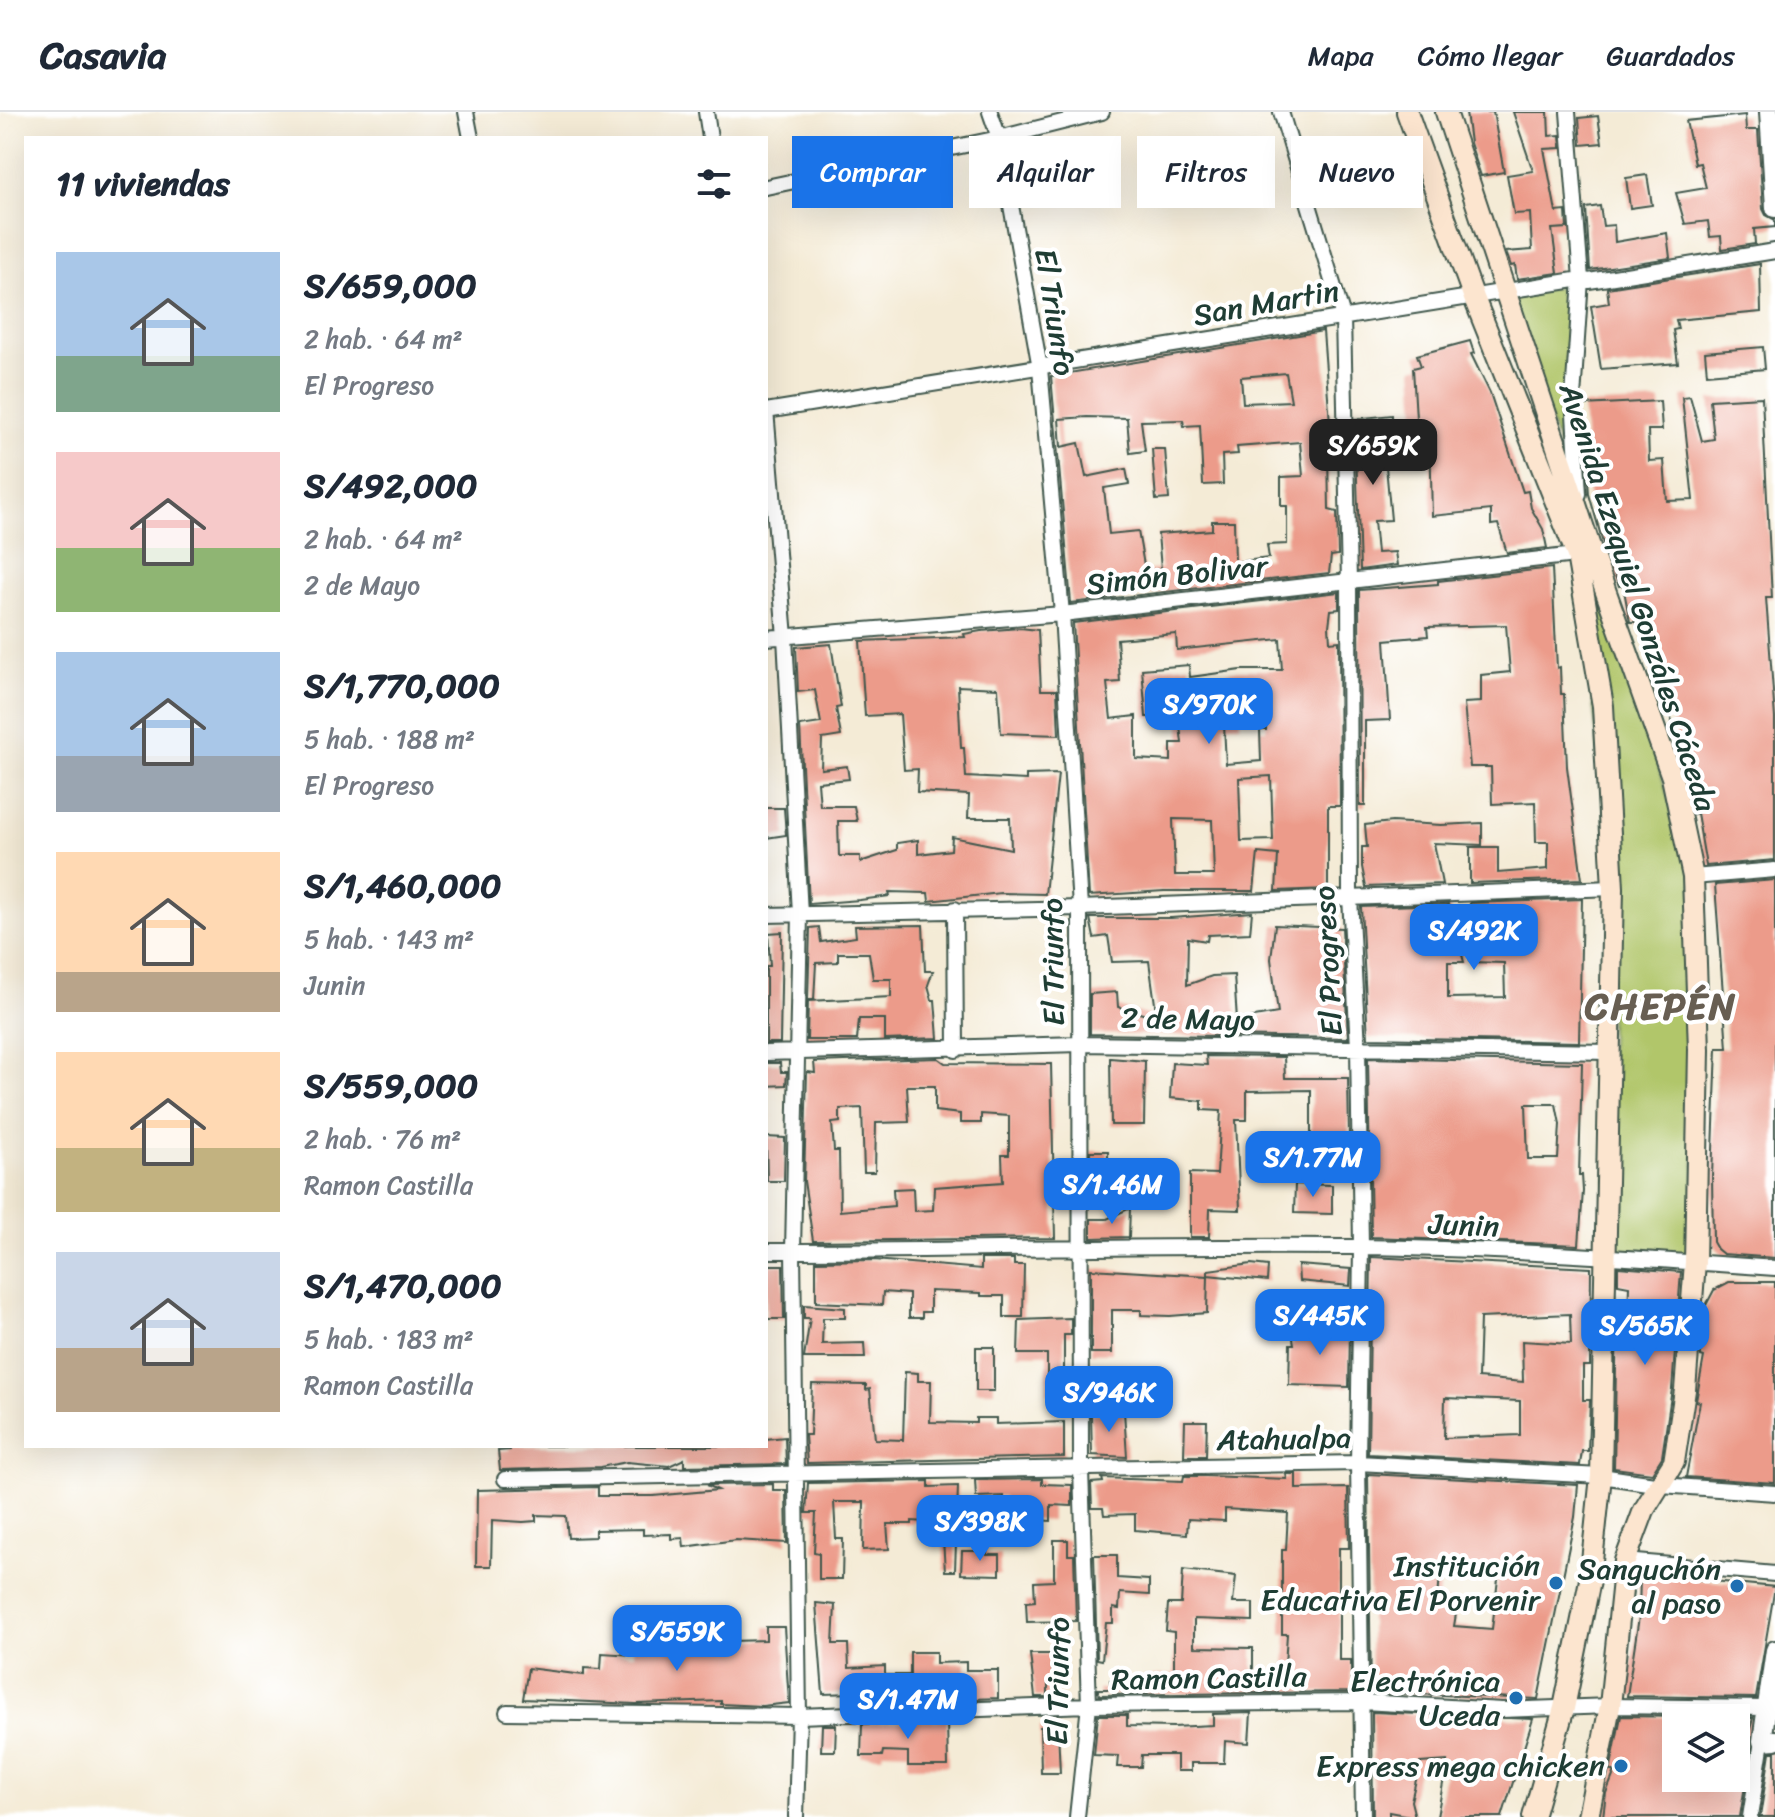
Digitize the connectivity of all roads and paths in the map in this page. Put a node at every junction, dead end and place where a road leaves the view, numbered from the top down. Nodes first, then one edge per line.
1 (466, 112) edge
2 (706, 112) edge
3 (990, 112) edge
4 (1102, 112) edge
5 (1281, 112) edge
6 (1407, 112) edge
7 (1446, 112) edge
8 (1568, 112) edge
9 (1769, 112) edge
10 (471, 136) edge
11 (710, 136) edge
12 (998, 136) edge
13 (1007, 136) edge
14 (969, 144) edge
15 (768, 187) edge
16 (1011, 208) edge
17 (1775, 208) edge
18 (1775, 251) edge
19 (1581, 279) junction
20 (1506, 293) junction
21 (1474, 298) junction
22 (1343, 317) junction
23 (1040, 368) junction
24 (768, 411) edge
25 (768, 435) edge
26 (1580, 515) junction
27 (1585, 554) junction
28 (1349, 582) junction
29 (1062, 614) junction
30 (785, 637) junction
31 (768, 638) edge
32 (1775, 870) edge
33 (1693, 877) junction
34 (1613, 888) junction
35 (1350, 897) junction
36 (1080, 908) junction
37 (955, 909) junction
38 (800, 914) junction
39 (768, 915) edge
40 (1080, 1044) junction
41 (1358, 1047) junction
42 (956, 1050) junction
43 (1610, 1052) junction
44 (768, 1053) edge
45 (797, 1054) junction
46 (1083, 1246) junction
47 (1361, 1247) junction
48 (768, 1251) edge
49 (793, 1251) junction
50 (1605, 1256) junction
51 (1695, 1262) junction
52 (1775, 1268) edge
53 (1358, 1463) junction
54 (1081, 1470) junction
55 (794, 1475) junction
56 (1601, 1476) junction
57 (505, 1479) dead end
58 (1661, 1485) junction
59 (1775, 1493) edge
60 (1625, 1561) junction
61 (1775, 1574) edge
62 (1775, 1650) edge
63 (1363, 1702) junction
64 (1089, 1705) junction
65 (1610, 1706) junction
66 (1564, 1708) junction
67 (1766, 1708) junction
68 (507, 1712) dead end
69 (799, 1716) junction
70 (1768, 1740) edge
71 (796, 1817) edge
72 (1077, 1817) edge
73 (1363, 1817) edge
74 (1533, 1817) edge
75 (1588, 1817) edge
76 (1750, 1817) edge

1 - 10 street
2 - 11 street
3 - 12 street, El Triunfo
4 - 13 street
5 - 22 street, El Progreso
6 - 21 main road, Avenida Ezequiel Gonzáles Cáceda
7 - 20 main road, Avenida Ezequiel Gonzáles Cáceda
8 - 19 street
9 - 17 street
14 - 15 street
16 - 23 street, El Triunfo
18 - 19 street, San Martin
19 - 20 street, San Martin
19 - 26 street
20 - 21 street, San Martin
20 - 26 main road, Avenida Ezequiel Gonzáles Cáceda
21 - 22 street, San Martin
21 - 27 main road, Avenida Ezequiel Gonzáles Cáceda
22 - 23 street, San Martin
22 - 28 street, El Progreso
23 - 24 street, San Martin
23 - 29 street, El Triunfo
25 - 30 street
26 - 27 main road, Avenida Ezequiel Gonzáles Cáceda
27 - 28 street, Simón Bolivar
27 - 33 main road, Avenida Ezequiel Gonzáles Cáceda
27 - 34 main road, Avenida Ezequiel Gonzáles Cáceda
28 - 29 street, Simón Bolivar
28 - 35 street, El Progreso
29 - 30 street, Simón Bolivar
29 - 36 street, El Triunfo
30 - 31 street, Simón Bolivar
30 - 38 street
32 - 33 street
33 - 51 main road, Avenida Ezequiel Gonzáles Cáceda
34 - 35 street
34 - 43 main road, Avenida Ezequiel Gonzáles Cáceda
35 - 36 street
35 - 41 street, El Progreso
36 - 37 street
36 - 40 street, El Triunfo
37 - 38 street
37 - 42 street
38 - 39 street
38 - 45 street
40 - 41 street, 2 de Mayo
40 - 42 street, 2 de Mayo
40 - 46 street, El Triunfo
41 - 43 street, 2 de Mayo
41 - 47 street, El Progreso
42 - 45 street, 2 de Mayo
43 - 50 main road, Avenida Ezequiel Gonzáles Cáceda
44 - 45 street, 2 de Mayo
45 - 49 street
46 - 47 street, Junin
46 - 49 street, Junin
46 - 54 street, El Triunfo
47 - 50 street, Junin
47 - 53 street, El Progreso
48 - 49 street, Junin
49 - 55 street
50 - 51 street, Junin
50 - 56 main road, Avenida Ezequiel Gonzáles Cáceda
51 - 52 street, Junin
51 - 58 main road, Avenida Ezequiel Gonzáles Cáceda
53 - 54 street, Atahualpa
53 - 56 street, Atahualpa
53 - 63 street, El Progreso
54 - 55 street, Atahualpa
54 - 64 street, El Triunfo
55 - 57 street, Atahualpa
55 - 69 street
56 - 58 street, Atahualpa
56 - 66 main road, Avenida Ezequiel Gonzáles Cáceda
58 - 59 street, Atahualpa
58 - 60 main road, Avenida Ezequiel Gonzáles Cáceda
60 - 61 street
60 - 65 main road, Avenida Ezequiel Gonzáles Cáceda
62 - 67 street
63 - 64 street, Ramon Castilla
63 - 66 street, Ramon Castilla
63 - 73 street, El Progreso
64 - 69 street, Ramon Castilla
64 - 72 street, El Triunfo
65 - 66 street, Ramon Castilla
65 - 67 street, Ramon Castilla
65 - 75 main road, Avenida Ezequiel Gonzáles Cáceda
66 - 74 main road, Avenida Ezequiel Gonzáles Cáceda
67 - 70 street
68 - 69 street, Ramon Castilla
69 - 71 street
70 - 76 street

